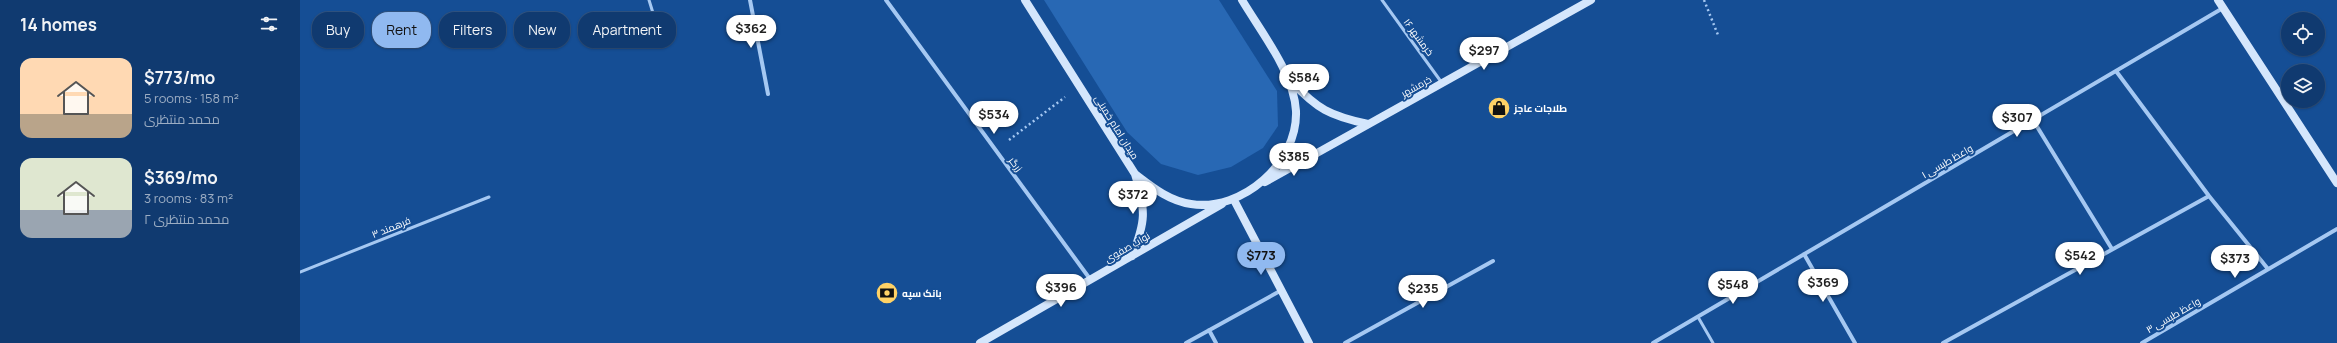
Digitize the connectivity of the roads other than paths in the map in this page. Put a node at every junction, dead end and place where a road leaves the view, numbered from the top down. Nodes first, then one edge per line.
1 (649, 0) edge
2 (750, 0) edge
3 (886, 0) edge
4 (1025, 0) edge
5 (1242, 0) edge
6 (1382, 0) edge
7 (1591, 0) edge
8 (2218, 0) edge
9 (2223, 8) junction
10 (653, 12) edge
11 (2116, 71) junction
12 (1290, 80) junction
13 (1442, 83) junction
14 (768, 94) dead end
15 (2033, 120) junction
16 (1368, 124) junction
17 (1136, 174) junction
18 (2337, 183) edge
19 (1251, 190) junction
20 (2209, 196) junction
21 (489, 197) dead end
22 (1234, 200) junction
23 (1222, 203) junction
24 (2337, 229) edge
25 (2112, 249) junction
26 (1804, 254) junction
27 (1132, 256) junction
28 (1492, 261) dead end
29 (2268, 269) junction
30 (300, 272) edge
31 (1090, 280) junction
32 (1280, 291) junction
33 (1698, 316) junction
34 (1209, 330) junction
35 (980, 343) edge
36 (1186, 343) edge
37 (1216, 343) edge
38 (1308, 343) edge
39 (1345, 343) edge
40 (1653, 343) edge
41 (1712, 343) edge
42 (1855, 343) edge
43 (1943, 343) edge
44 (2142, 343) edge

1 - 10 lane
2 - 14 street
3 - 31 street, زرگر
4 - 17 main road, میدان امام خمینی
5 - 12 main road, میدان امام خمینی
6 - 13 lane, خرمشهر ۱۶
7 - 13 main road, خرمشهر
8 - 9 main road
9 - 11 street, واعظ طبسی ۱
9 - 18 main road
11 - 15 street, واعظ طبسی ۱
11 - 20 street
12 - 16 main road
12 - 19 main road, میدان امام خمینی
13 - 16 main road, خرمشهر
15 - 25 street
15 - 26 street, واعظ طبسی ۱
16 - 19 main road, خرمشهر
17 - 23 main road, میدان امام خمینی
17 - 27 main road
19 - 22 main road, میدان امام خمینی
20 - 25 street
20 - 29 street
21 - 30 lane, فرهمند ۳
22 - 23 main road, میدان امام خمینی
22 - 32 main road
23 - 27 main road, نواب صفوی
24 - 29 street, واعظ طبسی ۳
25 - 43 street
26 - 33 street, واعظ طبسی ۱
26 - 42 street
27 - 31 main road, نواب صفوی
28 - 39 street
29 - 44 street, واعظ طبسی ۳
31 - 35 main road, نواب صفوی
32 - 34 street
32 - 38 main road
33 - 40 street, واعظ طبسی ۱
33 - 41 lane
34 - 36 street
34 - 37 street

